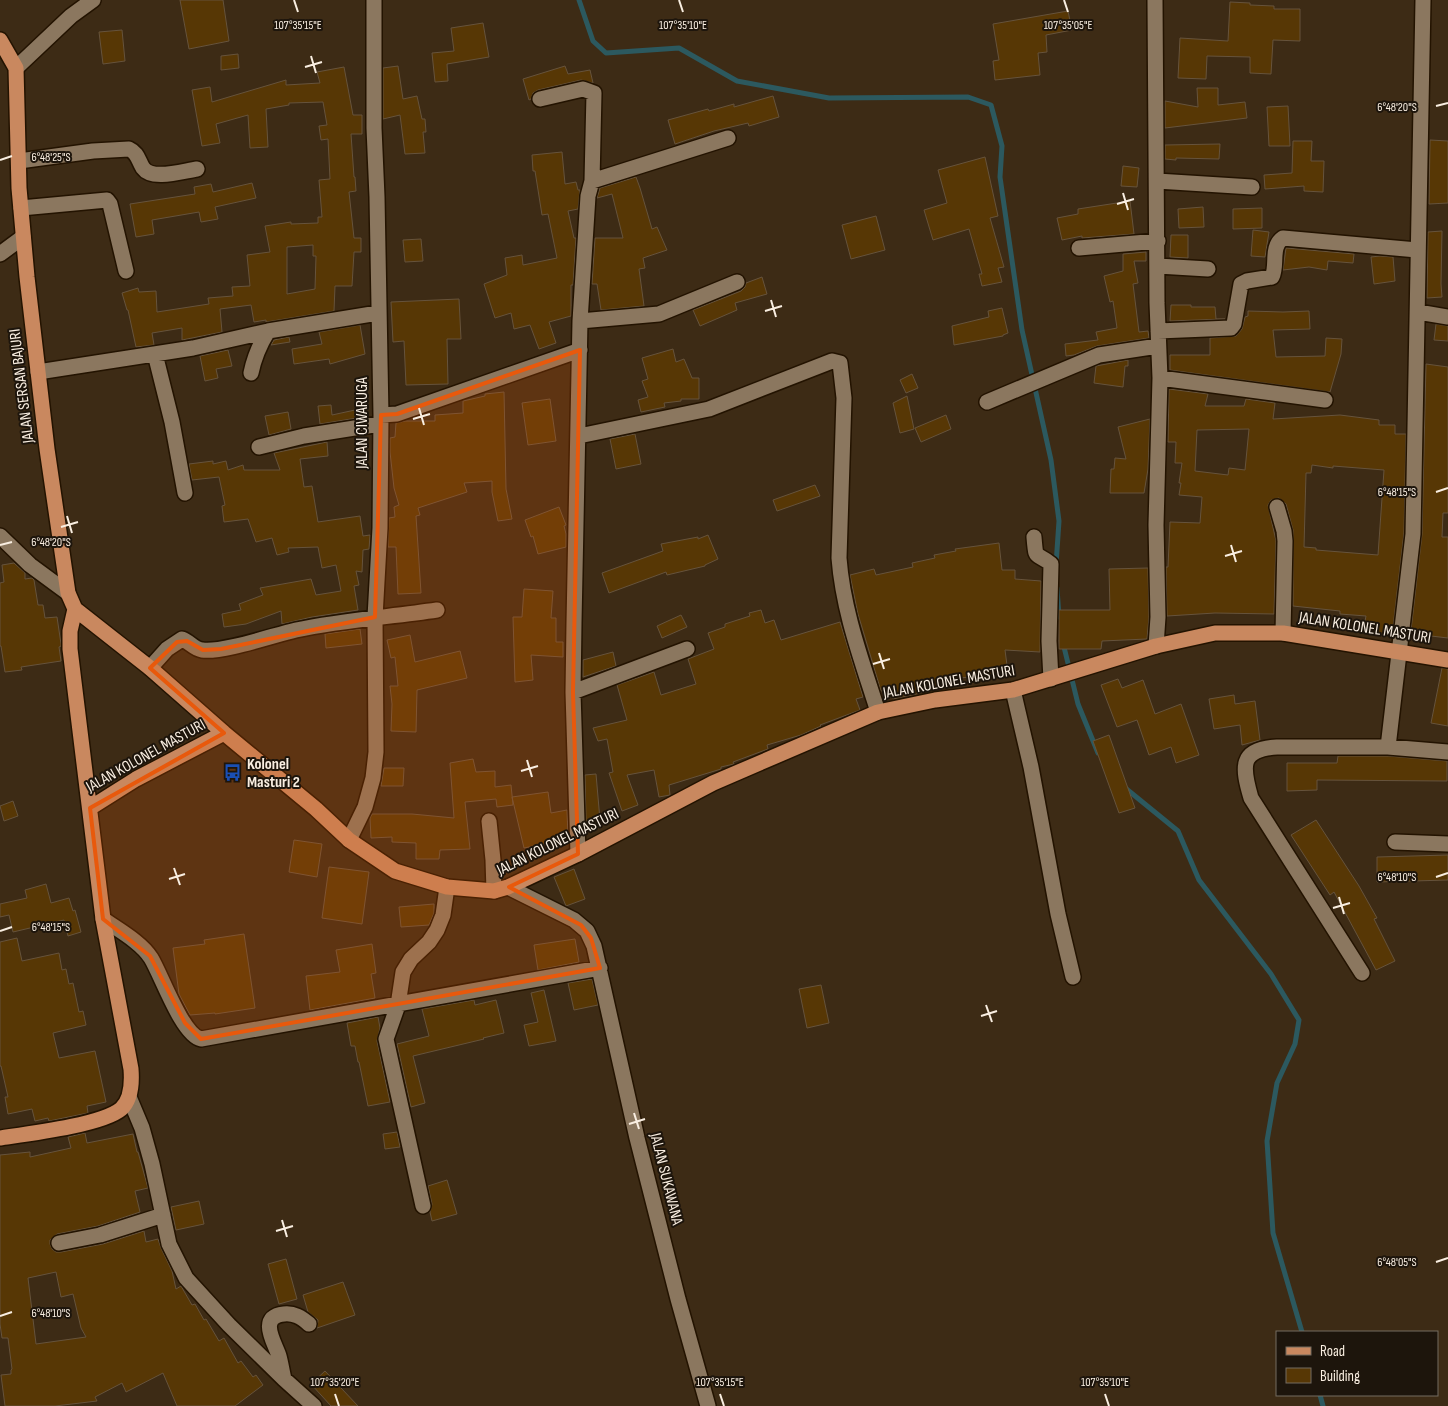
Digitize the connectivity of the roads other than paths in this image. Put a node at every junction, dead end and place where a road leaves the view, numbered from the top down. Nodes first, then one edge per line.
1 (93, 0) edge
2 (374, 0) edge
3 (1155, 0) edge
4 (1423, 0) edge
5 (0, 40) edge
6 (16, 68) junction
7 (540, 99) dead end
8 (728, 138) dead end
9 (19, 162) junction
10 (197, 169) dead end
11 (592, 181) junction
12 (1157, 181) junction
13 (1252, 187) dead end
14 (20, 208) junction
15 (23, 237) junction
16 (1158, 242) junction
17 (1080, 248) dead end
18 (1417, 250) junction
19 (0, 254) edge
20 (1158, 266) junction
21 (1208, 269) dead end
22 (126, 271) dead end
23 (737, 282) dead end
24 (1418, 312) junction
25 (378, 313) junction
26 (1448, 317) edge
27 (580, 321) junction
28 (268, 331) junction
29 (1158, 331) junction
30 (1158, 346) junction
31 (580, 350) junction
32 (155, 354) junction
33 (38, 372) junction
34 (251, 373) dead end
35 (1160, 378) junction
36 (1325, 400) dead end
37 (987, 402) dead end
38 (380, 419) junction
39 (579, 436) junction
40 (260, 447) dead end
41 (185, 493) dead end
42 (1277, 507) dead end
43 (0, 536) edge
44 (1034, 537) dead end
45 (68, 593) junction
46 (75, 609) junction
47 (437, 610) dead end
48 (375, 617) junction
49 (1282, 633) junction
50 (1156, 646) junction
51 (687, 649) dead end
52 (1399, 651) junction
53 (1448, 660) edge
54 (150, 668) junction
55 (1051, 679) junction
56 (1013, 690) junction
57 (573, 692) junction
58 (878, 712) junction
59 (224, 733) junction
60 (1388, 747) junction
61 (1448, 752) edge
62 (90, 808) junction
63 (489, 821) dead end
64 (349, 840) junction
65 (1395, 842) dead end
66 (1448, 844) edge
67 (578, 854) junction
68 (447, 887) junction
69 (501, 889) junction
70 (102, 918) junction
71 (600, 968) junction
72 (1362, 973) dead end
73 (1073, 977) dead end
74 (398, 1005) junction
75 (129, 1097) junction
76 (0, 1138) edge
77 (423, 1206) dead end
78 (163, 1215) junction
79 (59, 1243) dead end
80 (308, 1324) dead end
81 (284, 1379) junction
82 (314, 1406) edge
83 (708, 1406) edge

1 - 6 street
2 - 25 street, JALAN CIWARUGA
3 - 12 street
4 - 18 street
5 - 6 main road, JALAN SERSAN BAJURI
6 - 9 main road, JALAN SERSAN BAJURI
7 - 11 street
8 - 11 street
9 - 10 street
9 - 14 main road, JALAN SERSAN BAJURI
11 - 27 street
12 - 13 street
12 - 16 street
14 - 15 main road, JALAN SERSAN BAJURI
14 - 22 street
15 - 19 street
15 - 33 main road, JALAN SERSAN BAJURI
16 - 17 street
16 - 20 street
18 - 24 street
18 - 29 street
20 - 21 street
20 - 29 street
23 - 27 street
24 - 26 street
24 - 52 street
25 - 28 street
25 - 38 street, JALAN CIWARUGA
27 - 31 street
28 - 32 street
28 - 34 street
29 - 30 street
30 - 35 street
30 - 37 street
31 - 38 street
31 - 39 street
32 - 33 street
32 - 41 street
33 - 45 main road, JALAN SERSAN BAJURI
35 - 36 street
35 - 50 street
38 - 40 street
38 - 48 street, JALAN CIWARUGA
39 - 57 street
39 - 58 street
42 - 49 street
43 - 45 street
44 - 55 street
45 - 46 main road, JALAN SERSAN BAJURI
46 - 54 main road, JALAN SERSAN BAJURI
46 - 62 main road
47 - 48 street
48 - 54 street
48 - 64 street, JALAN CIWARUGA
49 - 50 main road, JALAN KOLONEL MASTURI
49 - 52 main road, JALAN KOLONEL MASTURI
50 - 55 main road, JALAN KOLONEL MASTURI
51 - 57 street
52 - 53 main road, JALAN KOLONEL MASTURI
52 - 60 street
54 - 59 main road, JALAN SERSAN BAJURI
55 - 56 main road, JALAN KOLONEL MASTURI
56 - 58 main road, JALAN KOLONEL MASTURI
56 - 73 street
57 - 67 street
58 - 67 main road, JALAN KOLONEL MASTURI
59 - 62 main road, JALAN KOLONEL MASTURI
59 - 64 main road, JALAN KOLONEL MASTURI
60 - 61 street
60 - 72 street
62 - 70 main road, JALAN KOLONEL MASTURI
63 - 69 street
64 - 68 main road, JALAN KOLONEL MASTURI
65 - 66 street
67 - 69 main road, JALAN KOLONEL MASTURI
68 - 69 main road, JALAN KOLONEL MASTURI
68 - 74 street
69 - 71 street, JALAN SUKAWANA
70 - 74 street
70 - 75 main road, JALAN KOLONEL MASTURI
71 - 74 street
71 - 83 street, JALAN SUKAWANA
74 - 77 street
75 - 76 main road
75 - 78 street
78 - 79 street
78 - 81 street
80 - 81 street
81 - 82 street

